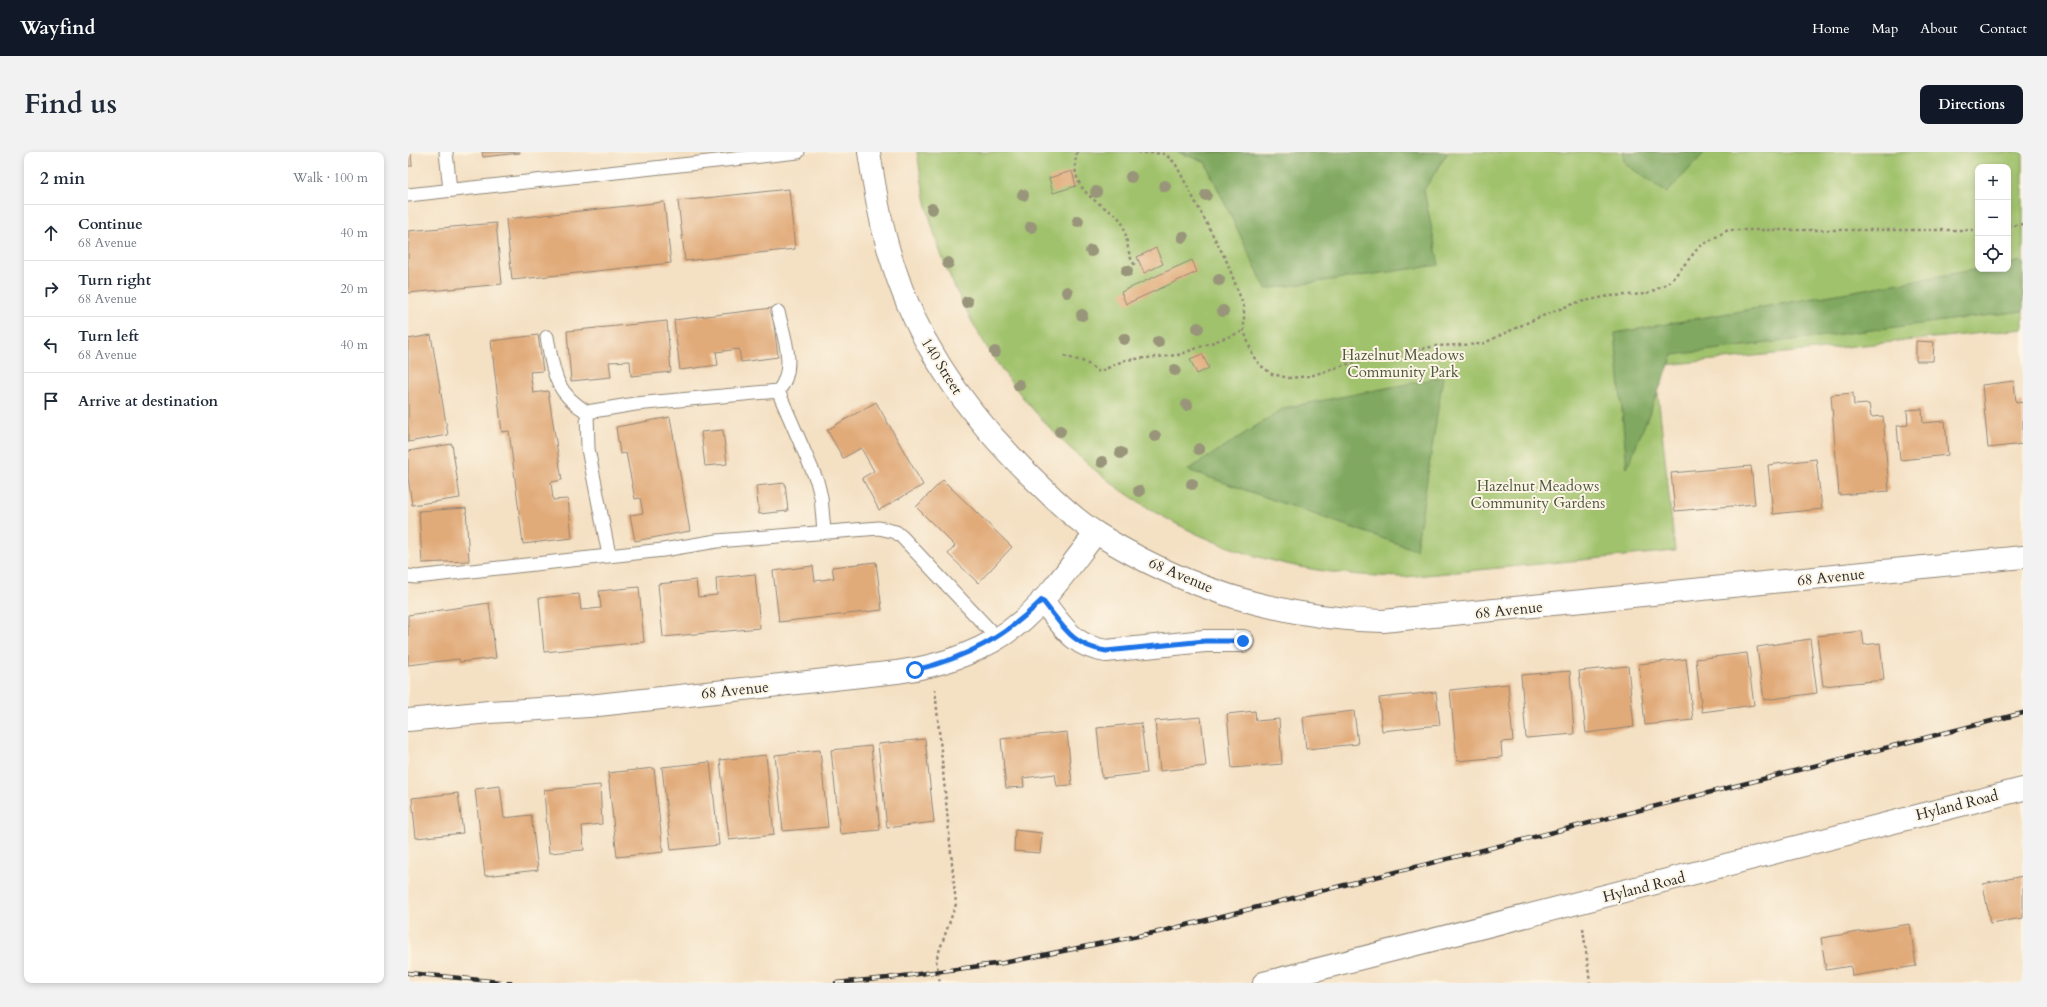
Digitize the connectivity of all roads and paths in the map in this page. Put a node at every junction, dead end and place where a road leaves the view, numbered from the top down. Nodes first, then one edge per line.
1 (446, 152) edge
2 (798, 152) edge
3 (869, 152) edge
4 (1077, 152) edge
5 (1138, 152) edge
6 (1166, 153) edge
7 (711, 157) edge
8 (450, 190) junction
9 (408, 195) edge
10 (2023, 224) edge
11 (2011, 226) edge
12 (1975, 230) edge
13 (1135, 265) dead end
14 (778, 312) dead end
15 (1244, 331) junction
16 (547, 337) dead end
17 (1064, 356) dead end
18 (778, 391) junction
19 (587, 412) junction
20 (824, 531) junction
21 (1096, 533) junction
22 (609, 555) junction
23 (2023, 557) edge
24 (408, 576) edge
25 (1042, 600) junction
26 (997, 638) junction
27 (1243, 641) dead end
28 (934, 685) dead end
29 (408, 720) edge
30 (2023, 789) edge
31 (1583, 928) dead end
32 (940, 983) edge
33 (1264, 983) edge
34 (1590, 983) edge

1 - 8 lane
2 - 7 lane
3 - 21 street, 140 Street
4 - 13 path
5 - 6 path
6 - 15 path
7 - 8 lane
8 - 9 lane
10 - 11 path
12 - 15 path
14 - 18 lane
15 - 17 path
16 - 19 lane
18 - 19 lane
18 - 20 lane
19 - 22 lane
20 - 22 lane
20 - 26 lane
21 - 23 street, 68 Avenue
21 - 25 street, 68 Avenue
22 - 24 lane
25 - 26 street, 68 Avenue
25 - 27 street
26 - 29 street, 68 Avenue
28 - 32 path
30 - 33 street, Hyland Road
31 - 34 path

